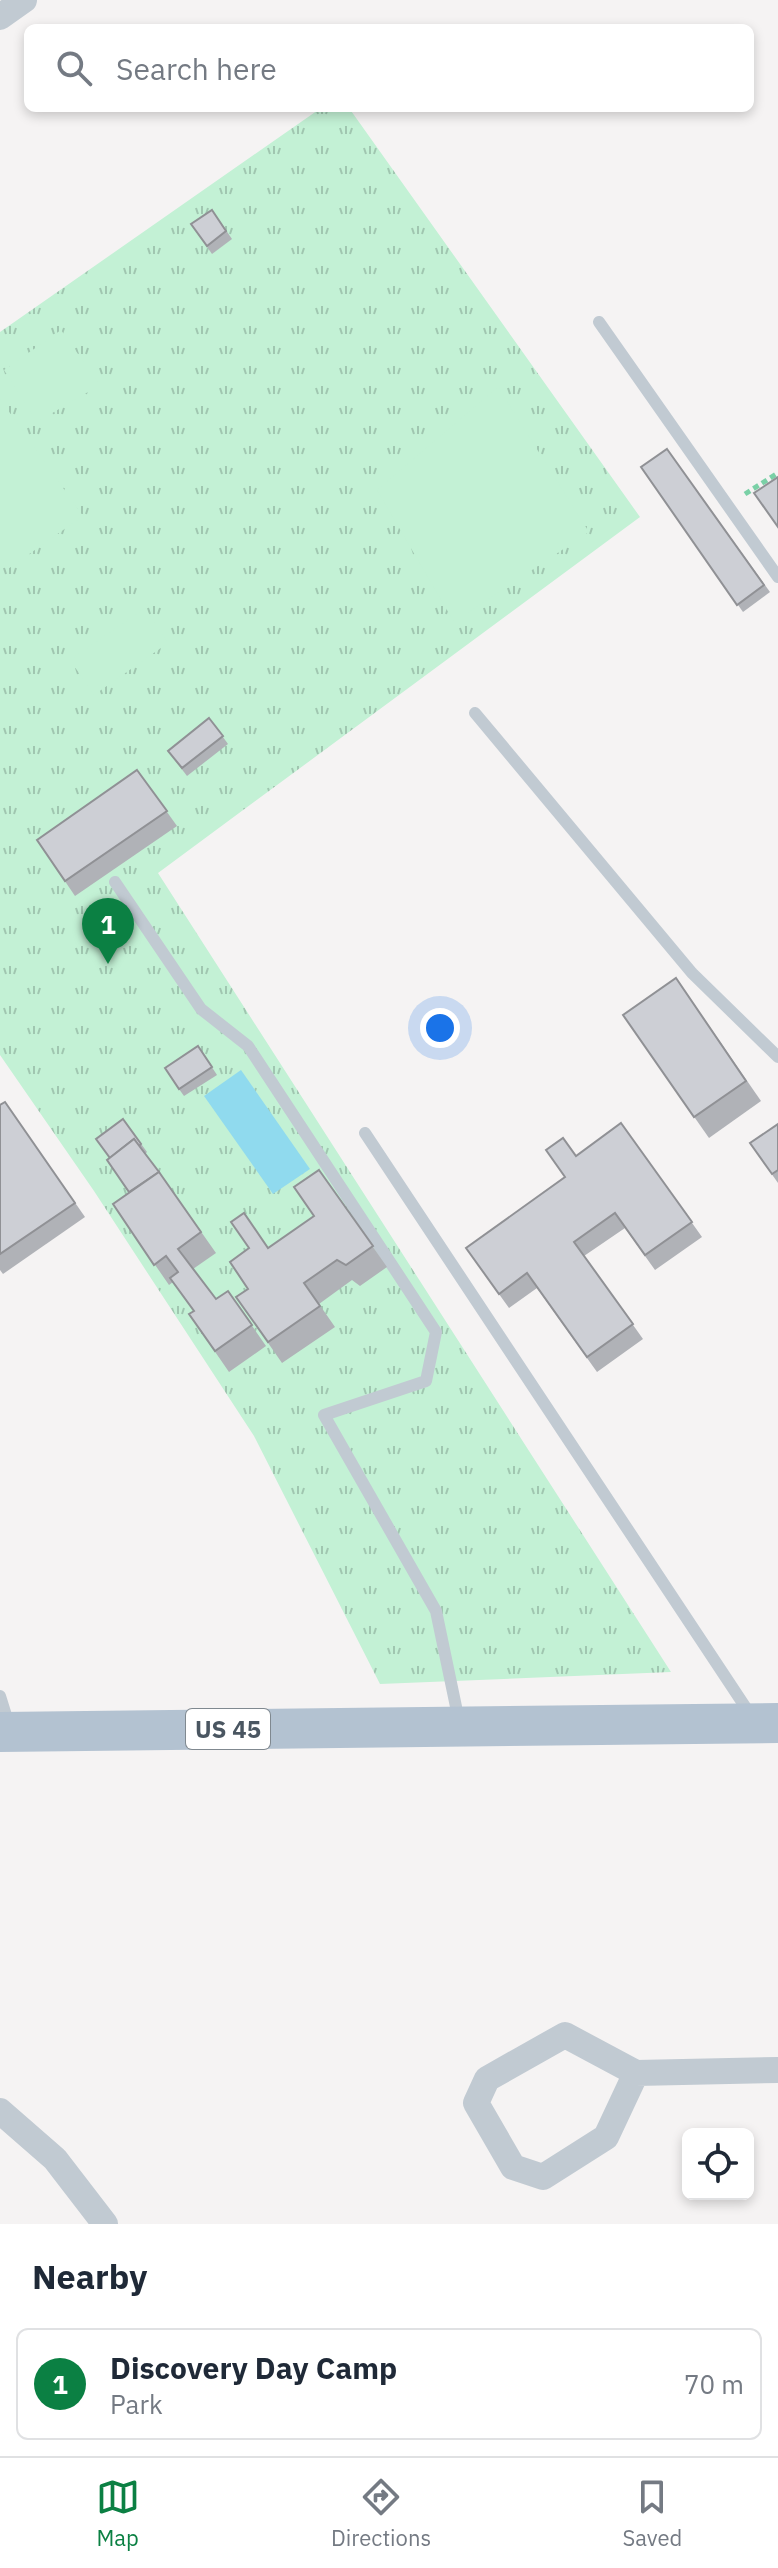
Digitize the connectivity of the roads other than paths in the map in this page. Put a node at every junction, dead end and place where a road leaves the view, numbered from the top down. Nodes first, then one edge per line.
1 (24, 0) edge
2 (0, 17) edge
3 (599, 322) dead end
4 (778, 577) edge
5 (475, 713) dead end
6 (115, 882) dead end
7 (778, 1057) edge
8 (365, 1133) dead end
9 (4, 1720) edge
10 (767, 1723) edge
11 (460, 1726) junction
12 (778, 2070) edge
13 (636, 2073) junction
14 (0, 2111) edge
15 (105, 2224) edge

1 - 2 street
3 - 4 lane
5 - 7 lane
6 - 11 lane
8 - 10 lane
9 - 11 main road, US 45
10 - 11 main road, US 45
12 - 13 street
13 - 13 street
14 - 15 street

